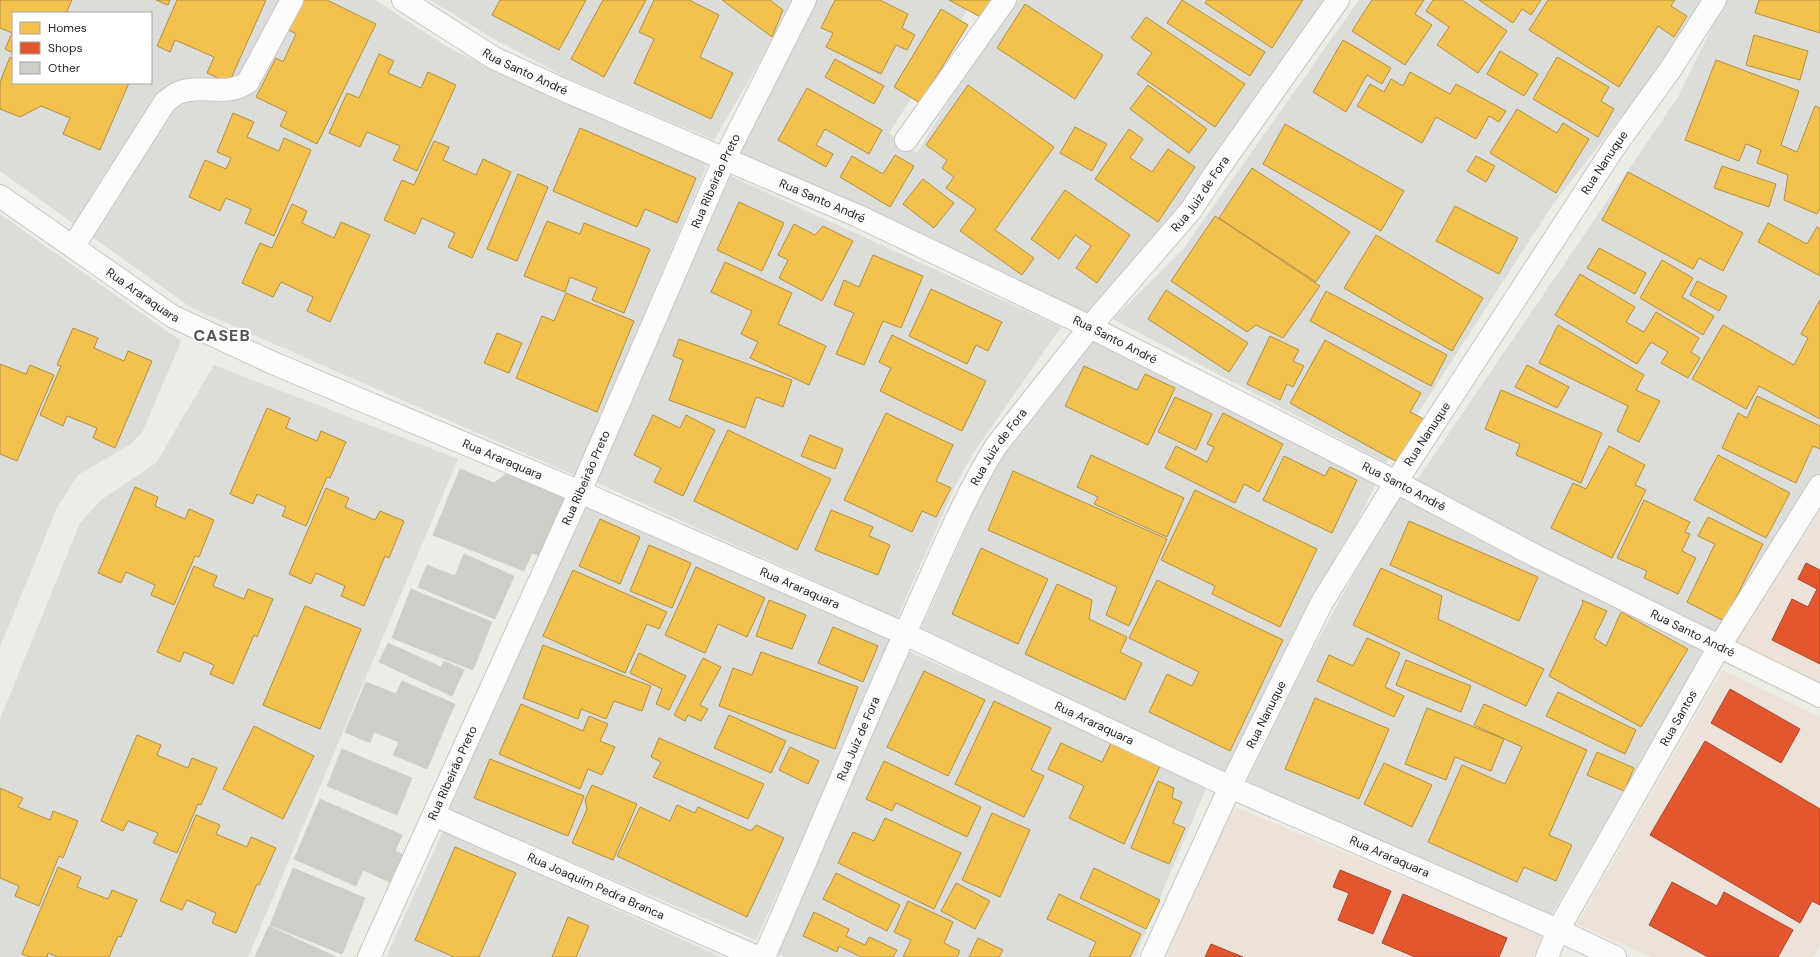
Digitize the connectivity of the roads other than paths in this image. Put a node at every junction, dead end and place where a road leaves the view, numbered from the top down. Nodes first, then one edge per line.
1 (292, 0) edge
2 (403, 0) edge
3 (805, 0) edge
4 (1005, 0) edge
5 (1338, 0) edge
6 (1715, 0) edge
7 (906, 140) dead end
8 (725, 158) junction
9 (0, 196) edge
10 (73, 247) junction
11 (1090, 327) junction
12 (1396, 482) junction
13 (1820, 486) edge
14 (580, 492) junction
15 (905, 634) junction
16 (1719, 647) junction
17 (1820, 696) edge
18 (1230, 787) junction
19 (434, 815) junction
20 (1558, 930) junction
21 (369, 957) edge
22 (757, 957) edge
23 (764, 957) edge
24 (1152, 957) edge
25 (1548, 957) edge
26 (1615, 957) edge

1 - 10 street
2 - 8 street, Rua Santo André
3 - 8 street, Rua Ribeirão Preto
4 - 7 street
5 - 11 street, Rua Juiz de Fora
6 - 12 street, Rua Nanuque
8 - 11 street, Rua Santo André
8 - 14 street, Rua Ribeirão Preto
9 - 10 street, Rua Araraquara
10 - 14 street, Rua Araraquara
11 - 12 street, Rua Santo André
11 - 15 street, Rua Juiz de Fora
12 - 16 street, Rua Santo André
12 - 18 street, Rua Nanuque
13 - 16 street, Rua Santos
14 - 15 street, Rua Araraquara
14 - 19 street, Rua Ribeirão Preto
15 - 18 street, Rua Araraquara
15 - 23 street, Rua Juiz de Fora
16 - 17 street, Rua Santo André
16 - 20 street, Rua Santos
18 - 20 street, Rua Araraquara
18 - 24 street, Rua Nanuque
19 - 21 street, Rua Ribeirão Preto
19 - 22 street, Rua Joaquim Pedra Branca
20 - 25 street, Rua Santos
20 - 26 street, Rua Araraquara

